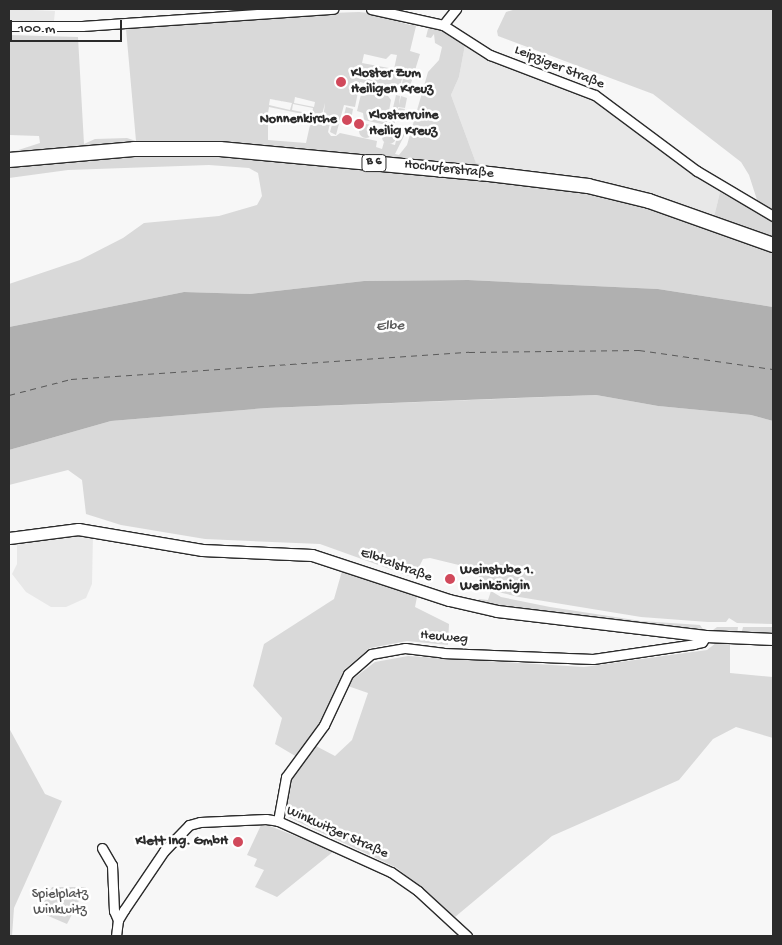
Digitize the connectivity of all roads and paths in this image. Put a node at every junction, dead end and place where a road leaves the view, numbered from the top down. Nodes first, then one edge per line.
1 (333, 9) edge
2 (371, 9) edge
3 (456, 9) edge
4 (443, 25) junction
5 (9, 26) edge
6 (9, 160) edge
7 (773, 216) edge
8 (773, 245) edge
9 (9, 538) edge
10 (706, 636) junction
11 (773, 639) edge
12 (278, 821) junction
13 (102, 848) dead end
14 (118, 920) junction
15 (116, 936) edge
16 (467, 936) edge

1 - 5 street
2 - 4 street, Leipziger Straße
3 - 4 street
4 - 7 street, Leipziger Straße
6 - 8 main road, Hochuferstraße / B 6
9 - 10 street, Elbtalstraße
10 - 11 street, Elbtalstraße
10 - 12 street, Heuweg
12 - 14 street, Winkwitzer Straße
12 - 16 street, Winkwitzer Straße
13 - 14 street
14 - 15 street, Winkwitzer Straße

